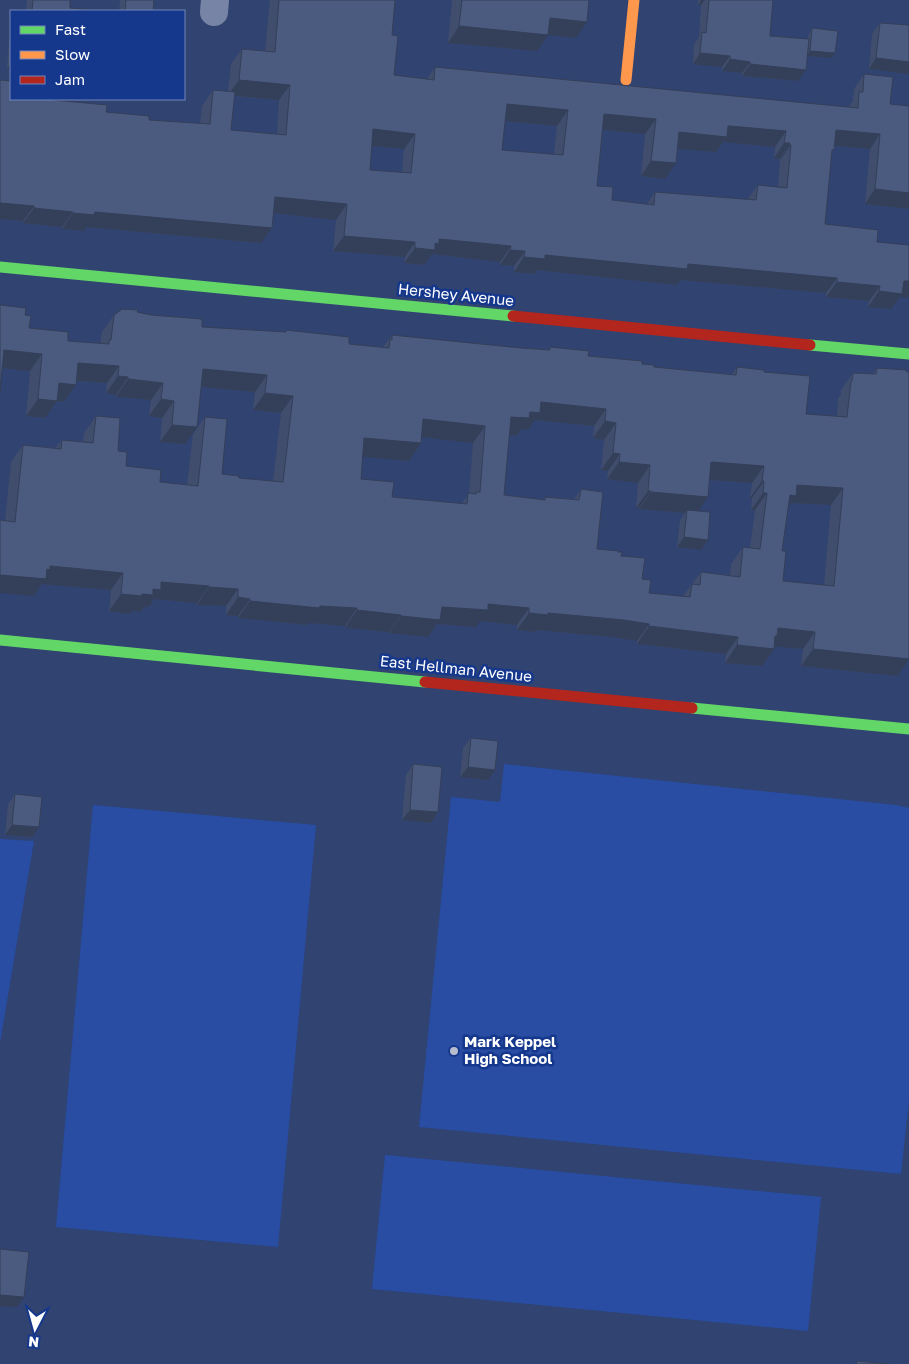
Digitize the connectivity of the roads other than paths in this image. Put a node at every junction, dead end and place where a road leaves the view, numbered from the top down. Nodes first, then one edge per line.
1 (634, 0) edge
2 (626, 80) dead end
3 (0, 267) edge
4 (909, 354) edge
5 (0, 640) edge
6 (909, 728) edge

1 - 2 street
3 - 4 street, Hershey Avenue
5 - 6 street, East Hellman Avenue

